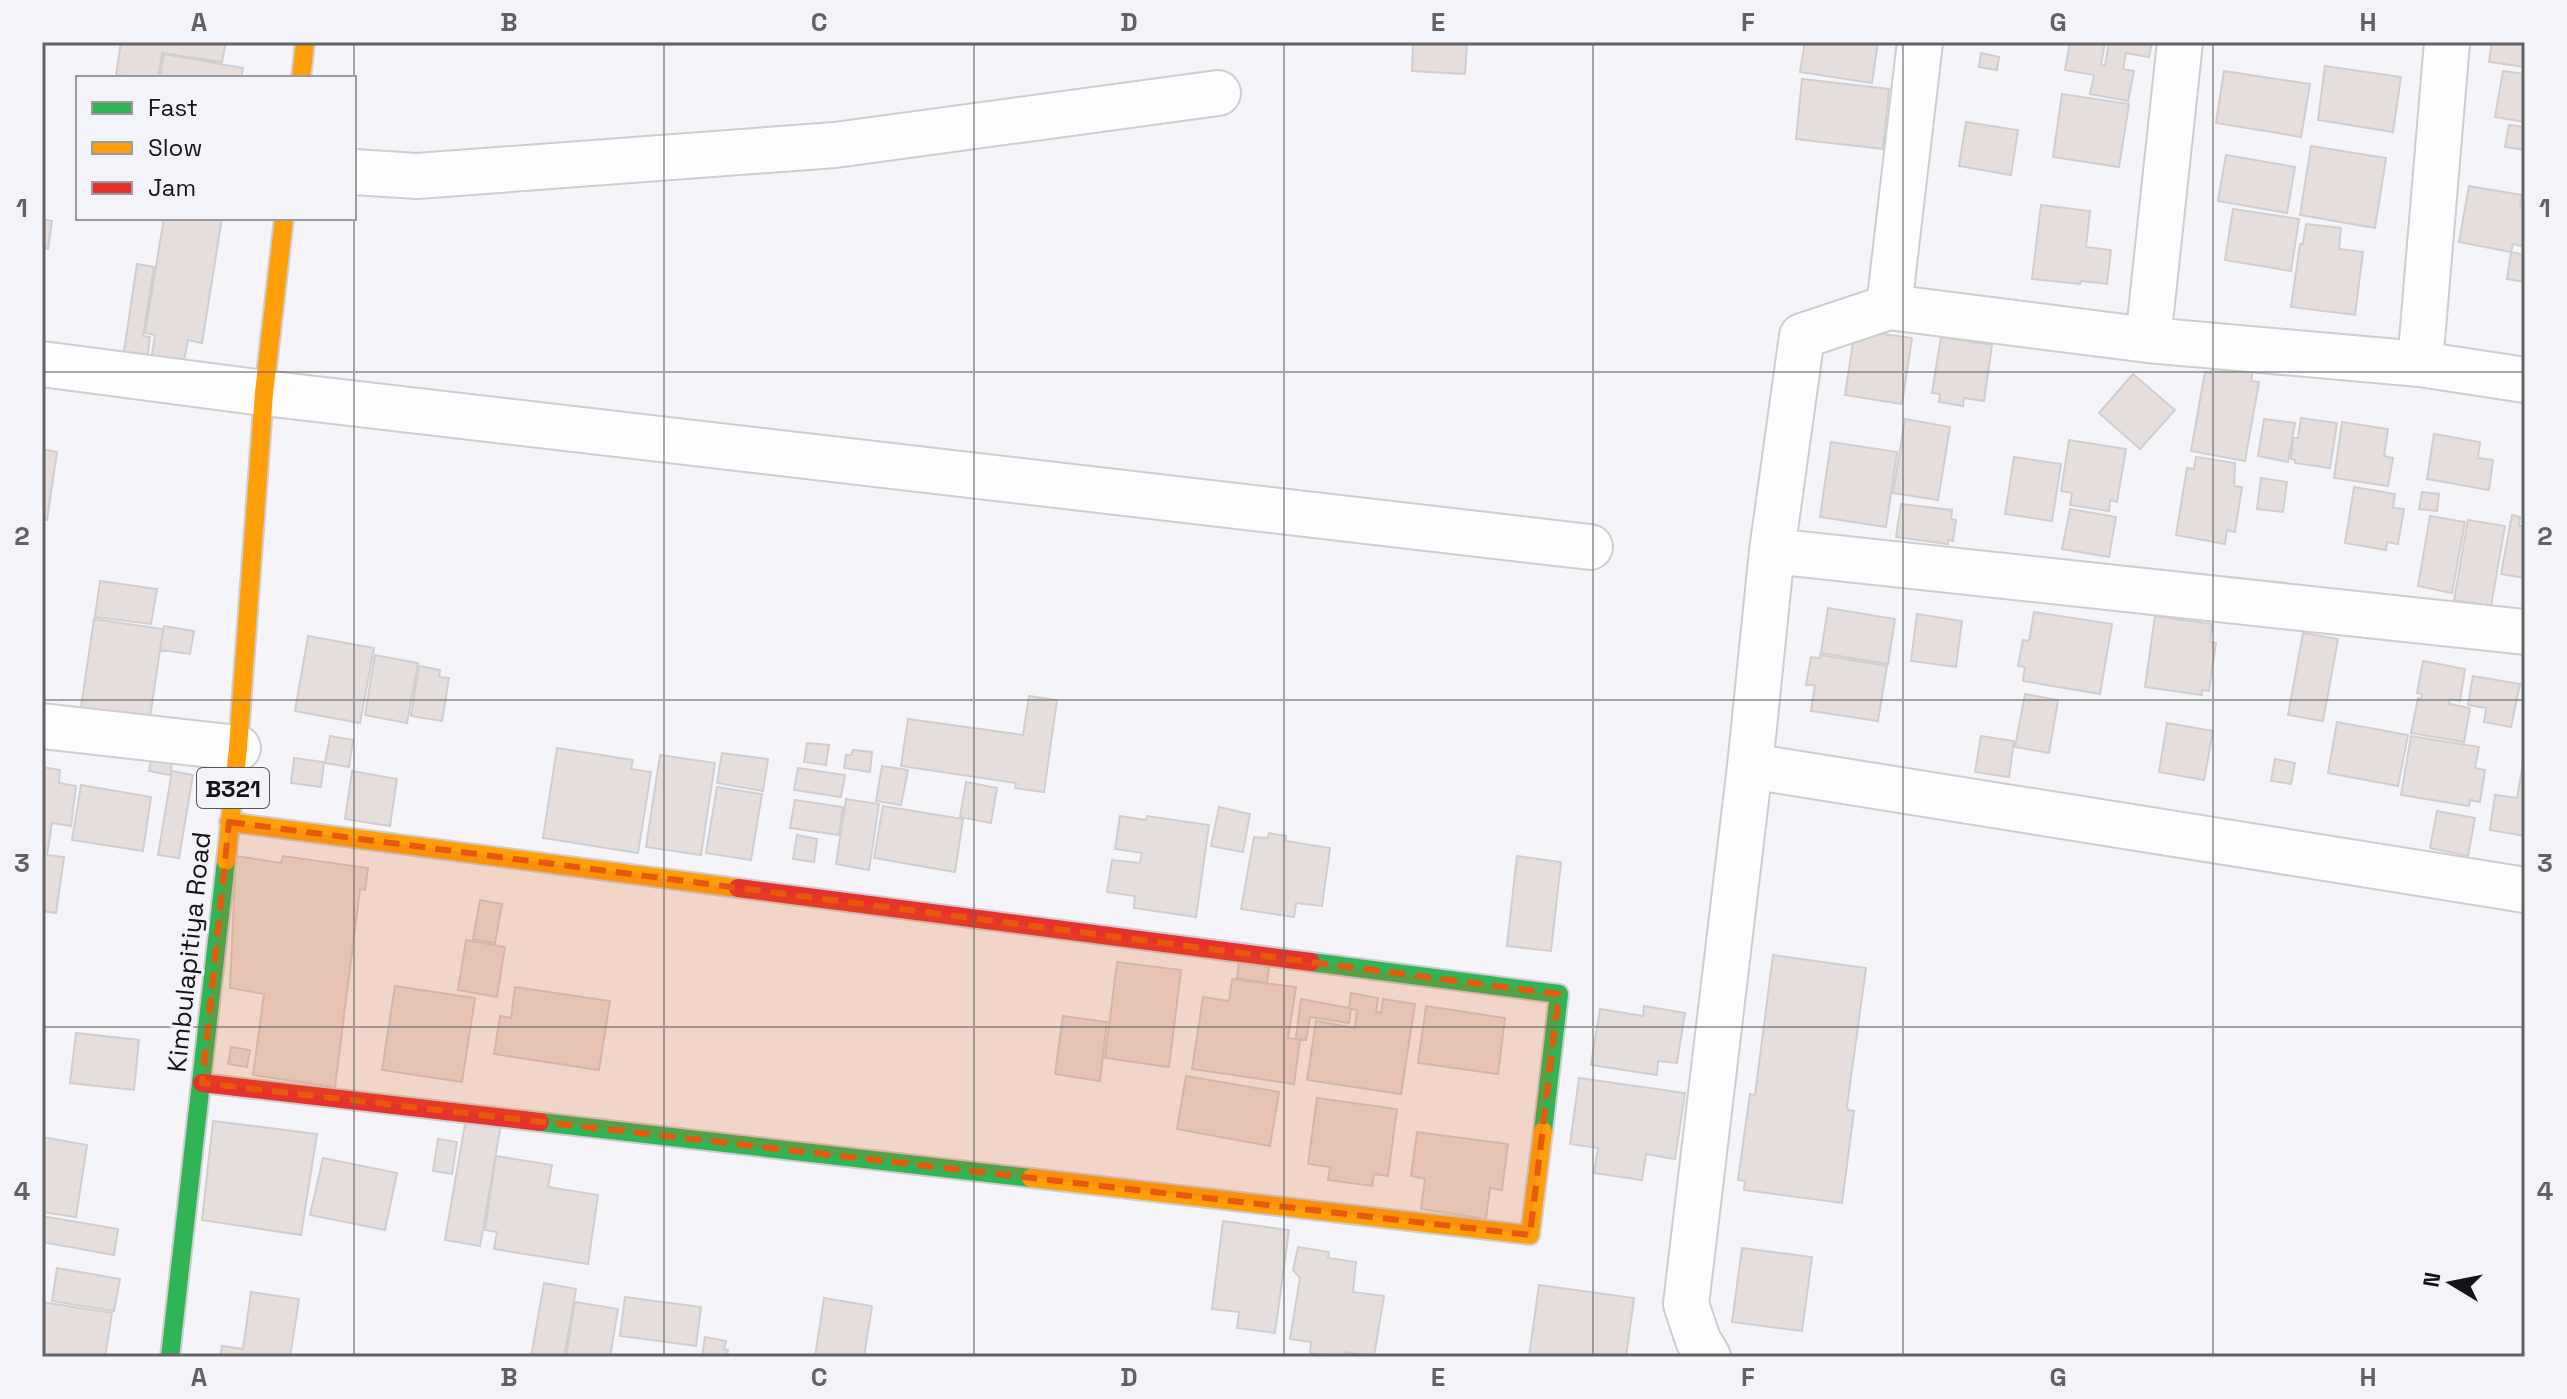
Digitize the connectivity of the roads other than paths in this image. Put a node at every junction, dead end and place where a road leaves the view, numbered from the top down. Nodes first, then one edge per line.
1 (305, 42) edge
2 (1920, 42) edge
3 (2180, 42) edge
4 (2447, 42) edge
5 (301, 76) edge
6 (1218, 93) dead end
7 (356, 172) edge
8 (284, 220) edge
9 (1889, 307) junction
10 (2148, 340) junction
11 (42, 364) edge
12 (2420, 364) junction
13 (2525, 380) edge
14 (264, 393) junction
15 (1590, 547) dead end
16 (1772, 551) junction
17 (2525, 632) edge
18 (42, 726) edge
19 (238, 748) junction
20 (1750, 766) junction
21 (229, 822) junction
22 (2525, 890) edge
23 (202, 1083) junction
24 (170, 1357) edge
25 (1708, 1357) edge

1 - 5 street
2 - 9 street
3 - 10 street
4 - 12 street
6 - 7 street
8 - 14 street, Kimbulapitiya Road / B321
9 - 10 street
9 - 16 street
10 - 12 street
11 - 14 street
12 - 13 street
14 - 15 street
14 - 19 street, Kimbulapitiya Road / B321
16 - 17 street
16 - 20 street
18 - 19 street
19 - 21 street, Kimbulapitiya Road / B321
20 - 22 street
20 - 25 street
21 - 23 street, Kimbulapitiya Road / B321
21 - 23 street
23 - 24 street, Kimbulapitiya Road / B321

